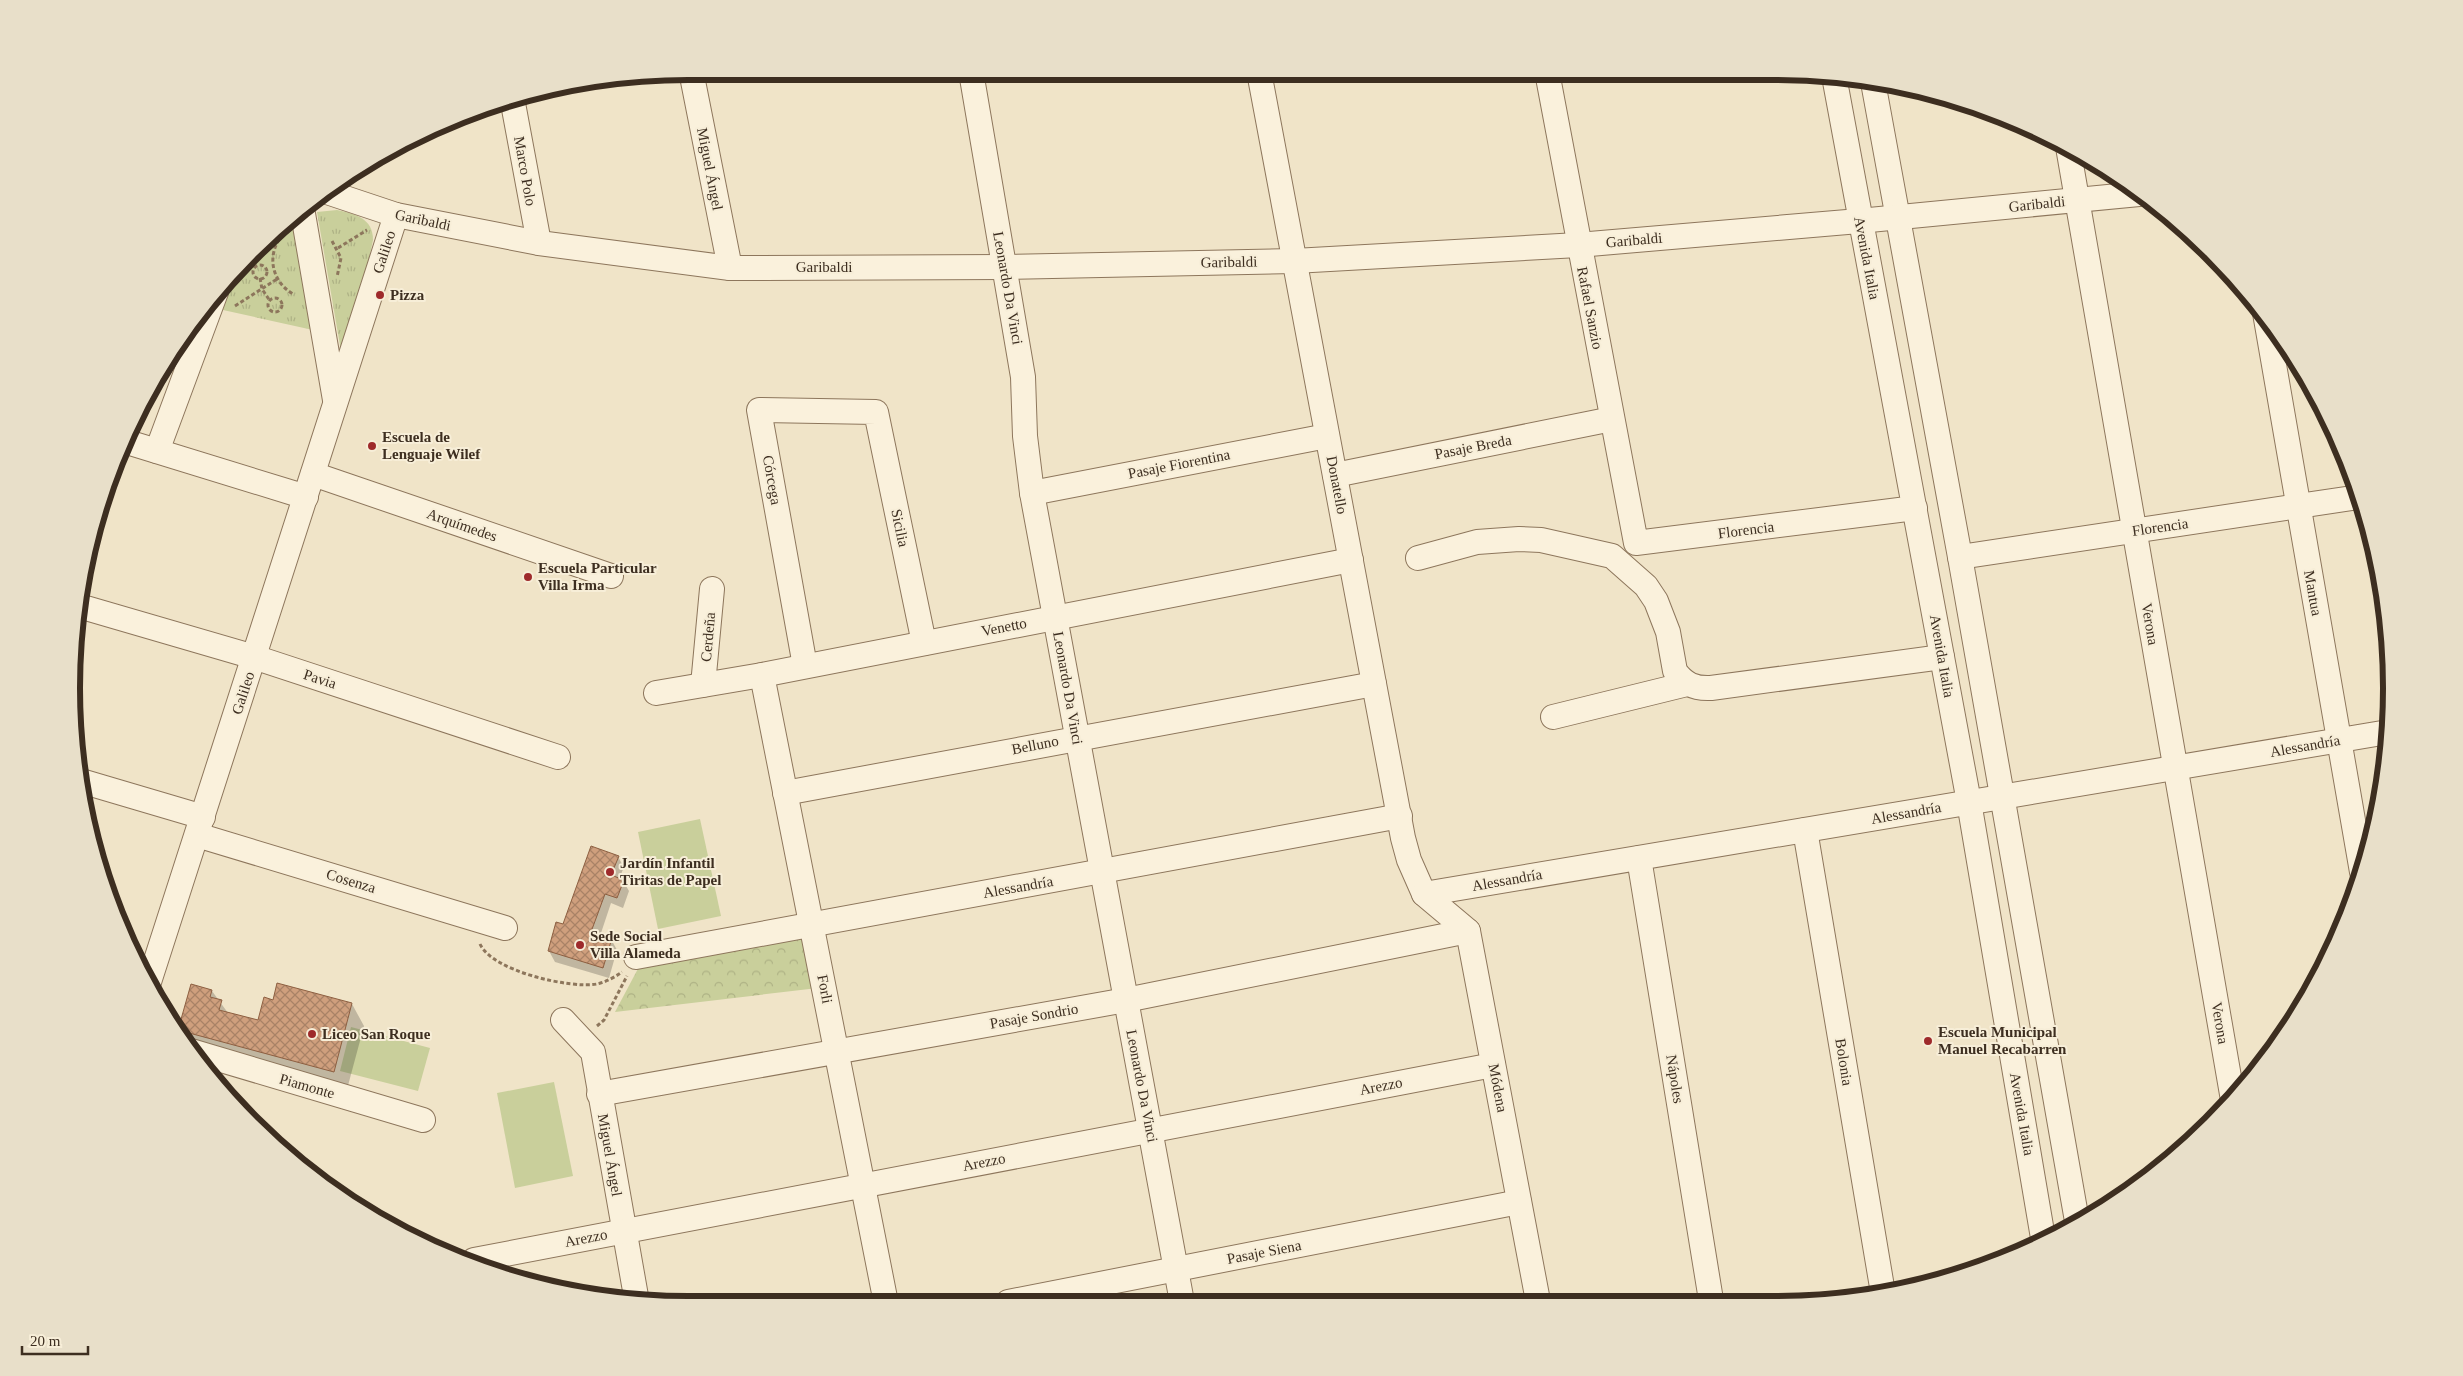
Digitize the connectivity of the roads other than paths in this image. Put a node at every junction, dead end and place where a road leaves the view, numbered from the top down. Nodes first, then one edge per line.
1 (693, 80) edge
2 (972, 80) edge
3 (1260, 80) edge
4 (1547, 80) edge
5 (1835, 83) edge
6 (1874, 89) edge
7 (514, 106) edge
8 (2070, 156) edge
9 (334, 194) edge
10 (2130, 195) edge
11 (2077, 200) junction
12 (396, 215) junction
13 (304, 218) edge
14 (1898, 218) junction
15 (1859, 222) junction
16 (539, 243) junction
17 (1578, 245) junction
18 (1294, 261) junction
19 (1005, 266) junction
20 (730, 268) junction
21 (222, 301) edge
22 (2268, 333) edge
23 (336, 404) junction
24 (876, 412) joint
25 (1612, 419) junction
26 (1327, 436) junction
27 (132, 443) edge
28 (157, 451) junction
29 (313, 474) junction
30 (1335, 475) junction
31 (1032, 493) junction
32 (306, 497) junction
33 (2353, 499) edge
34 (2298, 506) junction
35 (1915, 508) junction
36 (2134, 531) junction
37 (1636, 544) joint
38 (1960, 557) junction
39 (1418, 558) dead end
40 (1351, 560) junction
41 (611, 576) dead end
42 (712, 589) dead end
43 (85, 608) edge
44 (1055, 617) junction
45 (924, 643) junction
46 (254, 657) junction
47 (1942, 657) junction
48 (805, 666) junction
49 (762, 675) junction
50 (1374, 684) junction
51 (1687, 684) junction
52 (703, 685) junction
53 (656, 693) dead end
54 (1553, 717) dead end
55 (2381, 733) edge
56 (1077, 737) junction
57 (2339, 740) junction
58 (558, 757) dead end
59 (2175, 768) junction
60 (88, 784) edge
61 (785, 793) junction
62 (2002, 797) junction
63 (1969, 802) junction
64 (1400, 816) junction
65 (200, 826) junction
66 (1805, 830) junction
67 (2359, 855) edge
68 (1639, 858) junction
69 (1102, 871) junction
70 (1424, 894) junction
71 (812, 924) junction
72 (505, 928) dead end
73 (1468, 931) junction
74 (636, 958) road end
75 (152, 974) edge
76 (1126, 1000) junction
77 (563, 1020) dead end
78 (838, 1052) junction
79 (204, 1056) edge
80 (1493, 1064) junction
81 (2231, 1090) edge
82 (599, 1094) junction
83 (423, 1120) dead end
84 (1150, 1130) junction
85 (862, 1185) junction
86 (1519, 1202) junction
87 (2076, 1216) edge
88 (624, 1231) junction
89 (2042, 1234) edge
90 (479, 1259) edge
91 (1176, 1270) junction
92 (1882, 1286) edge
93 (635, 1294) edge
94 (885, 1296) edge
95 (1040, 1296) edge
96 (1181, 1296) edge
97 (1537, 1296) edge
98 (1710, 1296) edge

1 - 20 street, Miguel Ángel
2 - 19 street, Leonardo Da Vinci
3 - 18 street, Donatello
4 - 17 street, Rafael Sanzio
5 - 15 street, Avenida Italia
6 - 14 street
7 - 16 street, Marco Polo
8 - 11 street, Verona
9 - 12 street, Garibaldi
10 - 11 street, Garibaldi
11 - 14 street, Garibaldi
11 - 36 street, Verona
12 - 16 street, Garibaldi
12 - 23 street, Galileo
13 - 23 street, Galileo
14 - 15 street, Garibaldi
14 - 38 street
15 - 17 street, Garibaldi
15 - 35 street, Avenida Italia
16 - 20 street, Garibaldi
17 - 18 street, Garibaldi
17 - 25 street, Rafael Sanzio
18 - 19 street, Garibaldi
18 - 26 street, Donatello
19 - 20 street, Garibaldi
19 - 31 street, Leonardo Da Vinci
21 - 28 street
22 - 34 street, Mantua
23 - 29 street, Galileo
24 - 45 street, Sicilia
24 - 48 street, Córcega
25 - 30 street, Pasaje Breda
25 - 37 street, Rafael Sanzio
26 - 30 street, Donatello
26 - 31 street, Pasaje Fiorentina
27 - 28 street
28 - 32 street
29 - 32 street, Galileo
29 - 41 street, Arquímedes
30 - 40 street, Donatello
31 - 44 street, Leonardo Da Vinci
32 - 46 street, Galileo
33 - 34 street, Florencia
34 - 36 street, Florencia
34 - 57 street, Mantua
35 - 37 street, Florencia
35 - 47 street, Avenida Italia
36 - 38 street, Florencia
36 - 59 street, Verona
38 - 62 street
39 - 51 street
40 - 44 street, Venetto
40 - 50 street, Donatello
42 - 52 street, Cerdeña
43 - 46 street, Pavia
44 - 45 street, Venetto
44 - 56 street, Leonardo Da Vinci
45 - 48 street, Venetto
46 - 58 street, Pavia
46 - 65 street, Galileo
47 - 51 street
47 - 63 street, Avenida Italia
48 - 49 street, Venetto
49 - 52 street, Venetto
49 - 61 street, Forli
50 - 56 street, Belluno
50 - 64 street, Donatello
51 - 54 street
52 - 53 street, Venetto
55 - 57 street, Alessandría
56 - 61 street, Belluno
56 - 69 street, Leonardo Da Vinci
57 - 59 street, Alessandría
57 - 67 street, Mantua
59 - 62 street, Alessandría
59 - 81 street, Verona
60 - 65 street, Cosenza
61 - 71 street, Forli
62 - 63 street, Alessandría
62 - 87 street
63 - 66 street, Alessandría
63 - 89 street, Avenida Italia
64 - 69 street, Alessandría
64 - 70 street, Donatello
65 - 72 street, Cosenza
65 - 75 street, Galileo
66 - 68 street, Alessandría
66 - 92 street, Bolonia
68 - 70 street, Alessandría
68 - 98 street, Nápoles
69 - 71 street, Alessandría
69 - 76 street, Leonardo Da Vinci
70 - 73 street
71 - 74 street, Alessandría
71 - 78 street, Forli
73 - 76 street, Pasaje Sondrio
73 - 80 street, Módena
76 - 78 street, Pasaje Sondrio
76 - 84 street, Leonardo Da Vinci
77 - 82 street, Miguel Ángel
78 - 82 street, Pasaje Sondrio
78 - 85 street, Forli
79 - 83 street, Piamonte
80 - 84 street, Arezzo
80 - 86 street, Módena
82 - 88 street, Miguel Ángel
84 - 85 street, Arezzo
84 - 91 street, Leonardo Da Vinci
85 - 88 street, Arezzo
85 - 94 street, Forli
86 - 91 street, Pasaje Siena
86 - 97 street, Módena
88 - 90 street, Arezzo
88 - 93 street, Miguel Ángel
91 - 95 street, Pasaje Siena
91 - 96 street, Leonardo Da Vinci

